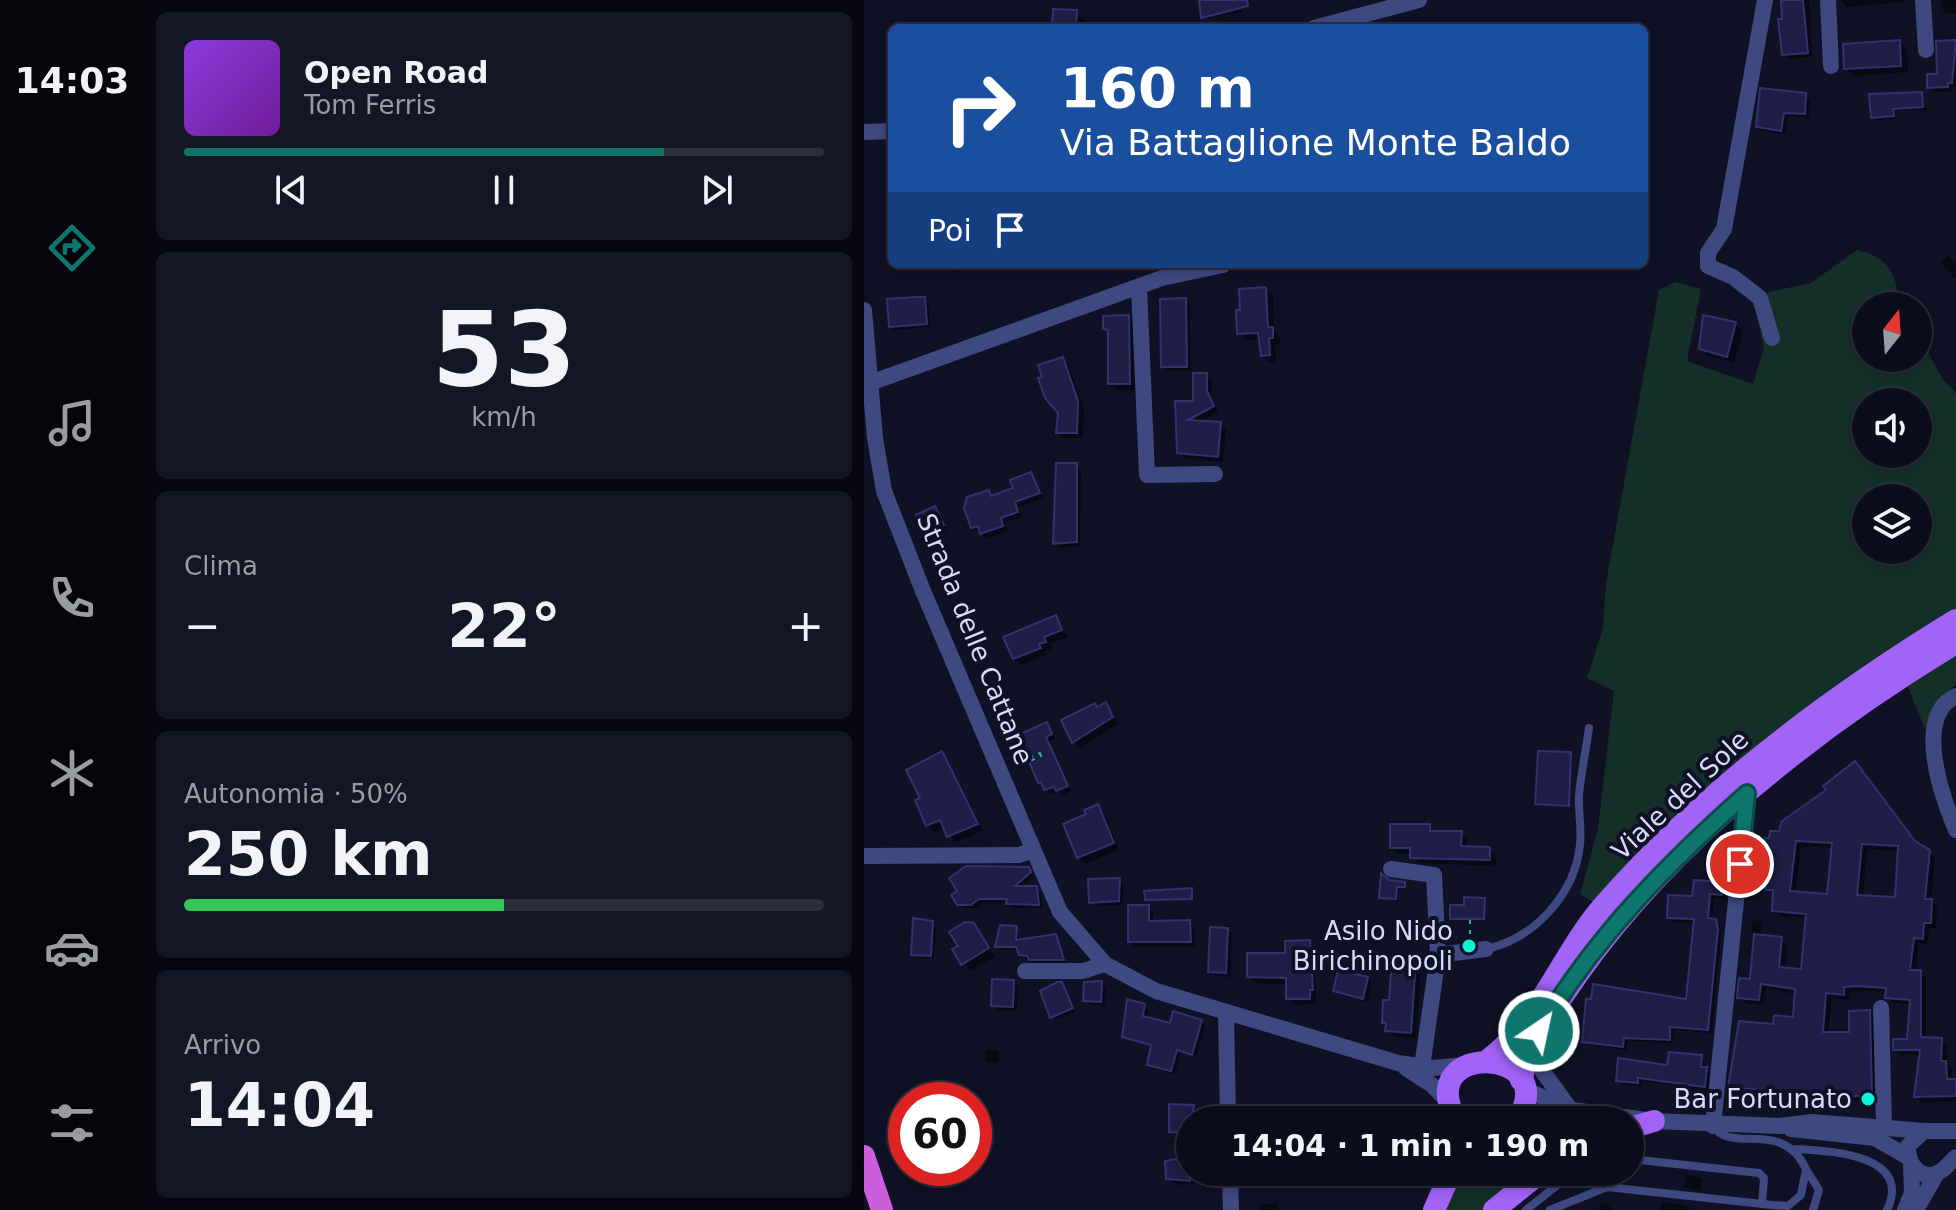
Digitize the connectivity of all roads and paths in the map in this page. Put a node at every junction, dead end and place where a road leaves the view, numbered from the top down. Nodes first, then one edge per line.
1 (1419, 0) edge
2 (1765, 0) edge
3 (1828, 0) edge
4 (1923, 0) edge
5 (1329, 24) edge
6 (1926, 50) dead end
7 (1831, 66) dead end
8 (888, 131) edge
9 (864, 132) edge
10 (1212, 268) edge
11 (1139, 287) junction
12 (864, 310) edge
13 (1772, 338) dead end
14 (870, 383) junction
15 (1215, 474) dead end
16 (1956, 620) edge
17 (1956, 643) edge
18 (1956, 696) edge
19 (1589, 728) dead end
20 (1747, 793) junction
21 (1956, 830) edge
22 (1031, 851) junction
23 (864, 856) edge
24 (1391, 869) dead end
25 (1486, 949) joint
26 (1438, 955) junction
27 (1105, 964) junction
28 (1025, 971) dead end
29 (1881, 1008) dead end
30 (1226, 1013) junction
31 (1539, 1031) junction
32 (1478, 1062) junction
33 (1398, 1063) junction
34 (1422, 1067) junction
35 (1522, 1085) junction
36 (1228, 1106) edge
37 (1448, 1106) edge
38 (1452, 1106) edge
39 (1523, 1106) edge
40 (1564, 1106) edge
41 (1568, 1106) edge
42 (1644, 1120) edge
43 (1654, 1121) junction
44 (1644, 1124) edge
45 (1713, 1126) junction
46 (1780, 1126) junction
47 (1884, 1126) junction
48 (1956, 1131) edge
49 (1930, 1132) junction
50 (1796, 1149) junction
51 (864, 1156) edge
52 (1644, 1161) edge
53 (1910, 1161) junction
54 (1947, 1164) edge
55 (1806, 1169) junction
56 (1230, 1186) edge
57 (1431, 1186) edge
58 (1445, 1186) edge
59 (1524, 1186) edge
60 (1556, 1186) edge
61 (1607, 1187) joint
62 (1762, 1204) junction
63 (882, 1210) edge
64 (1231, 1210) edge
65 (1421, 1210) edge
66 (1434, 1210) edge
67 (1494, 1210) edge
68 (1526, 1210) edge
69 (1550, 1210) edge
70 (1813, 1210) edge
71 (1887, 1210) edge
72 (1905, 1210) edge
73 (1916, 1210) edge

1 - 5 street
2 - 13 street
3 - 7 street
4 - 6 street
8 - 9 street
10 - 11 street
11 - 14 street
11 - 15 street
12 - 14 street, Strada delle Cattane
14 - 22 street, Strada delle Cattane
16 - 32 main road, Viale del Sole
17 - 20 main road, Viale del Sole
18 - 21 street
19 - 25 lane
20 - 31 main road, Viale del Sole
20 - 45 street
22 - 23 street
22 - 27 street, Strada delle Cattane
24 - 26 street
25 - 26 street
26 - 34 street
27 - 28 street
27 - 30 street, Strada delle Cattane
29 - 47 street
30 - 33 street, Strada delle Cattane
30 - 36 street
31 - 35 main road
31 - 41 street
32 - 34 street, Strada delle Cattane
32 - 35 main road
32 - 38 main road, Viale del Sole
33 - 34 street, Strada delle Cattane
33 - 37 street, Strada delle Cattane
35 - 39 main road
35 - 40 street
42 - 43 street
43 - 44 main road
43 - 45 street
45 - 46 street
45 - 50 lane
46 - 47 street
46 - 53 street
47 - 49 street
48 - 49 street
49 - 53 street
49 - 54 street
50 - 55 lane
50 - 71 lane
51 - 63 highway
52 - 62 lane
53 - 54 street
53 - 72 street
54 - 73 street
55 - 62 lane
55 - 70 lane
56 - 64 street
57 - 65 main road
58 - 66 main road
59 - 67 main road
60 - 68 lane
61 - 62 lane
61 - 69 lane

